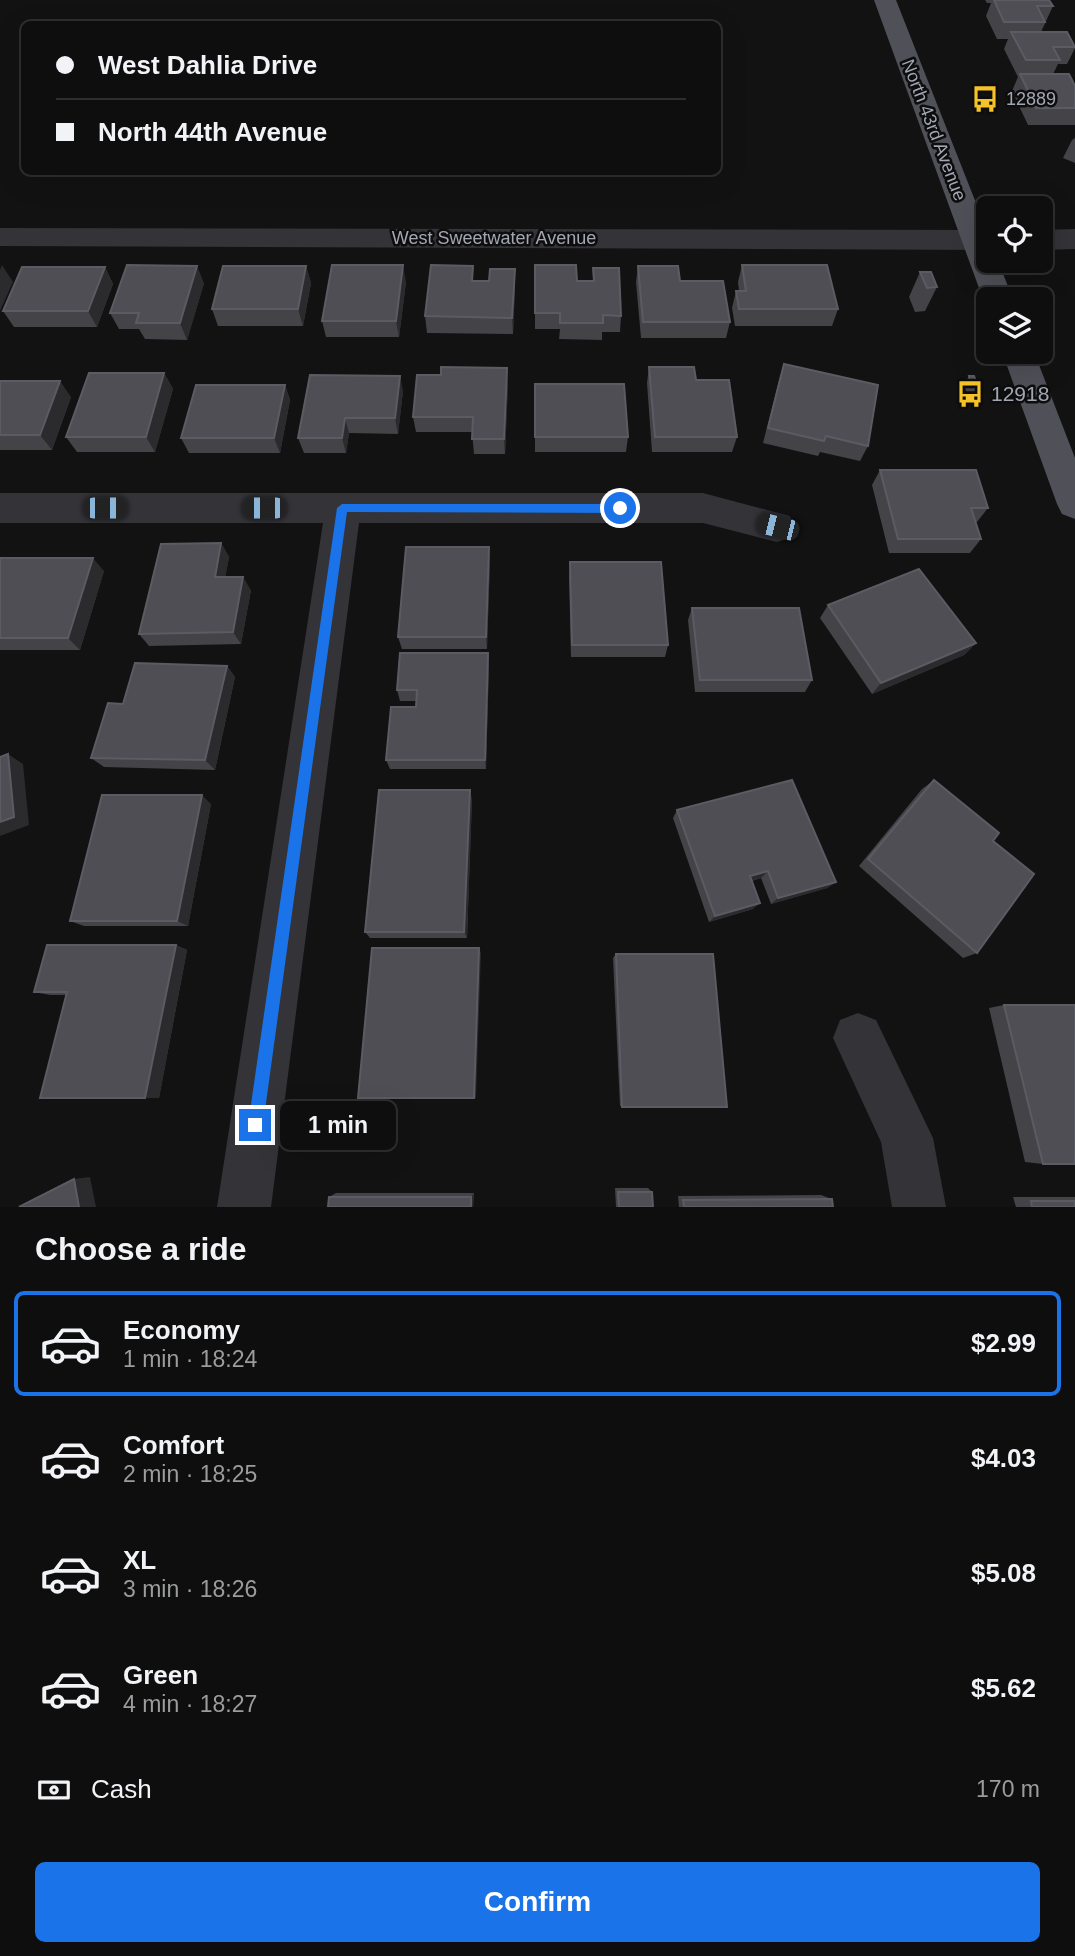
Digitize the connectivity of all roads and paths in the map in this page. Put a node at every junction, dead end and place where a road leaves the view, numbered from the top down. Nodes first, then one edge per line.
1 (885, 0) edge
2 (976, 225) edge
3 (0, 237) edge
4 (1075, 239) edge
5 (976, 240) edge
6 (1053, 240) edge
7 (1022, 364) edge
8 (1075, 504) edge
9 (0, 508) edge
10 (342, 508) junction
11 (778, 527) dead end
12 (858, 1038) dead end
13 (244, 1207) edge
14 (919, 1207) edge

1 - 2 main road, North 43rd Avenue
3 - 5 street, West Sweetwater Avenue
4 - 6 street
7 - 8 main road
9 - 10 street
10 - 11 street
10 - 13 street
12 - 14 street

